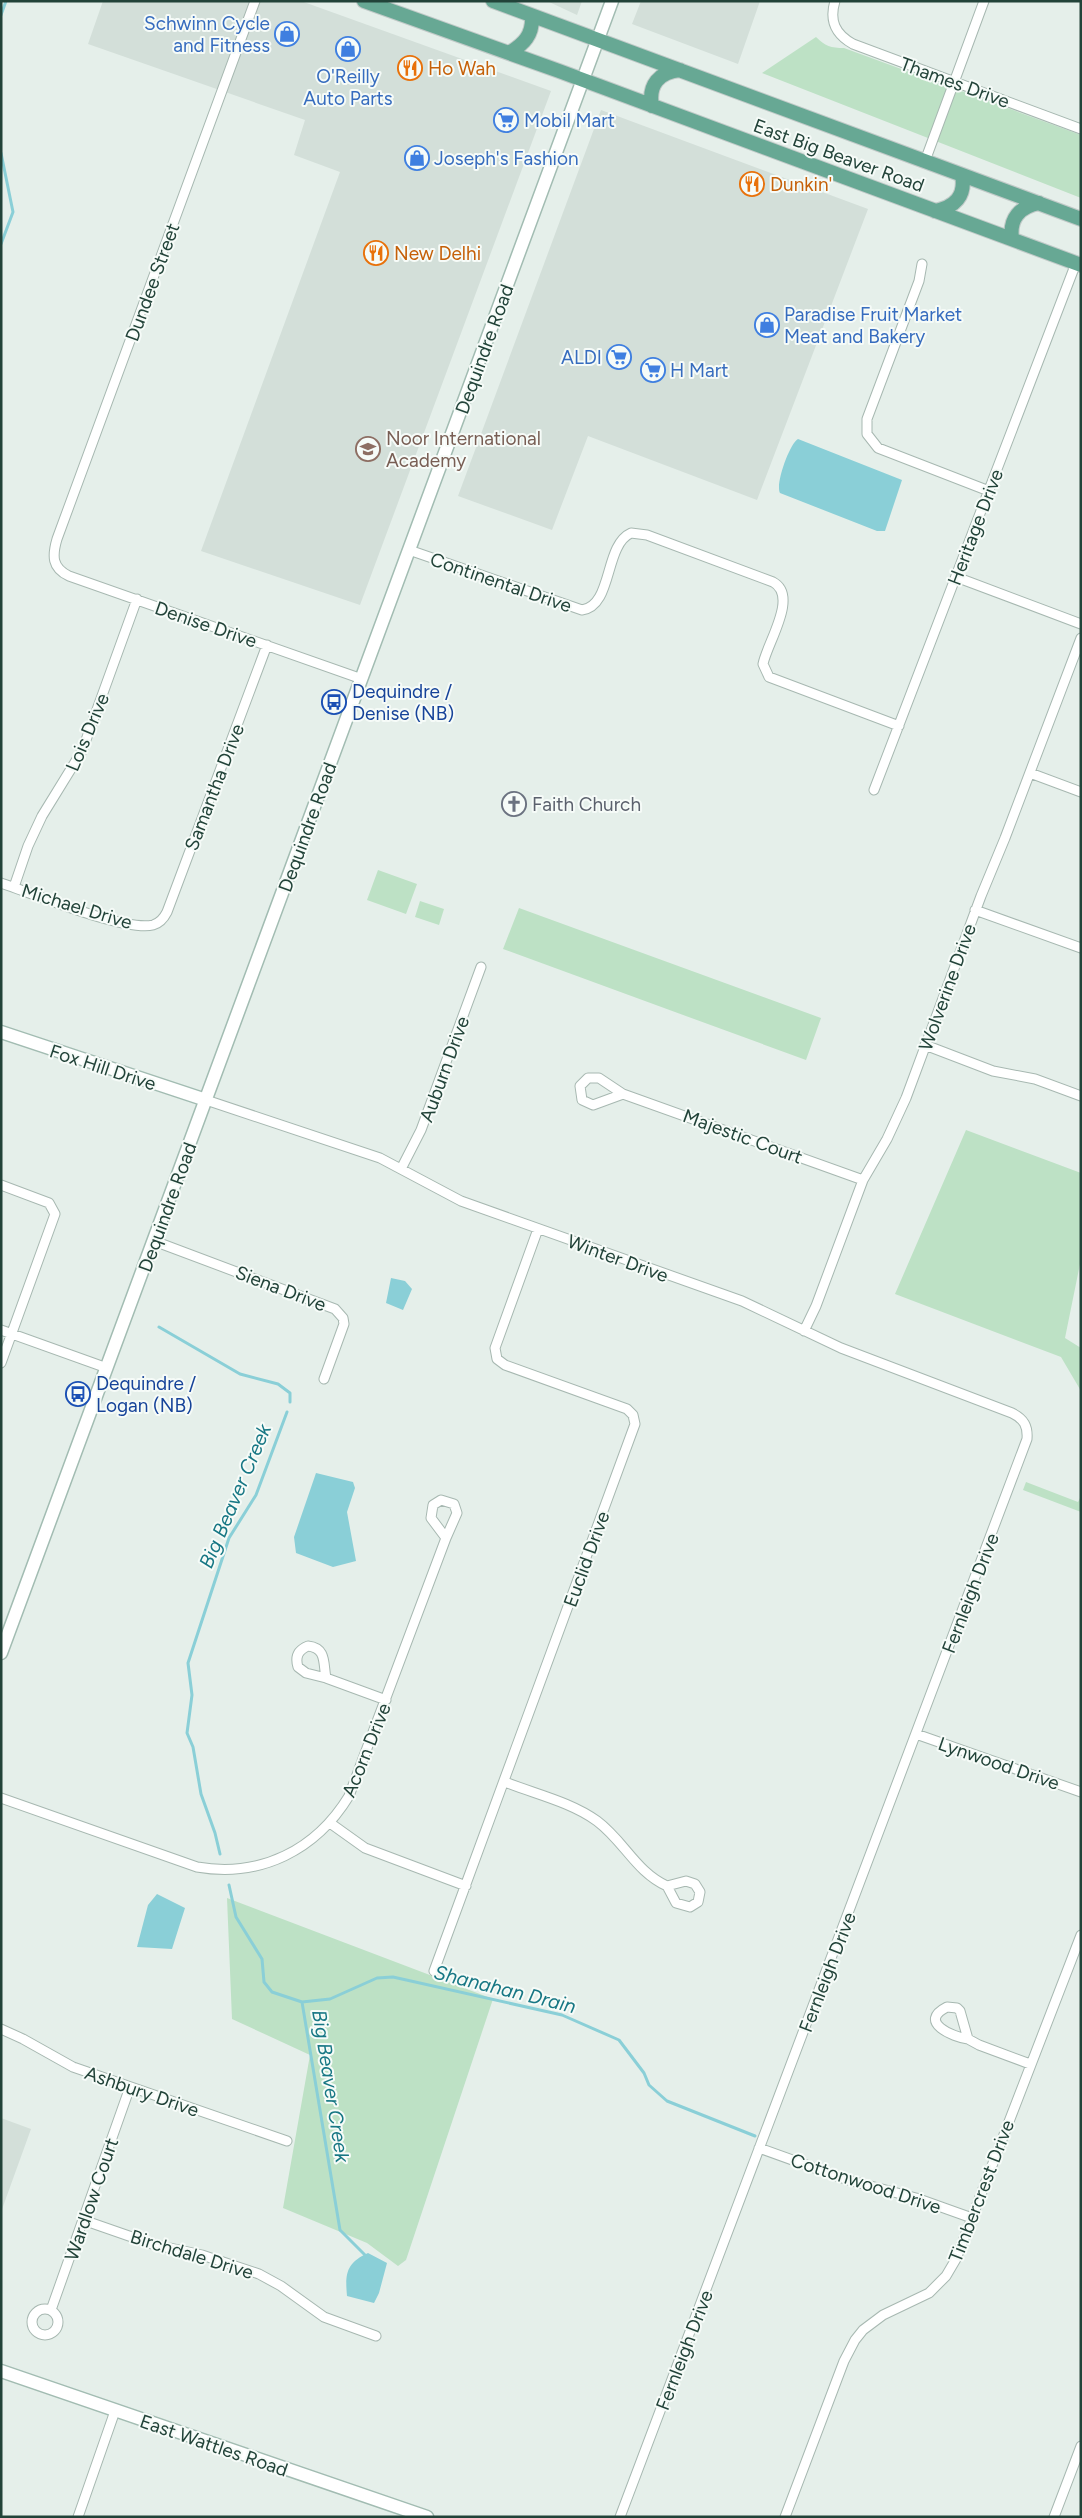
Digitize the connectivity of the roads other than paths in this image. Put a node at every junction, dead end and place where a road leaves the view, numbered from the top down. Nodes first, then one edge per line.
1 (255, 1) edge
2 (364, 1) edge
3 (493, 1) edge
4 (612, 1) edge
5 (836, 1) edge
6 (984, 1) edge
7 (532, 16) junction
8 (598, 40) junction
9 (509, 53) junction
10 (681, 70) junction
11 (583, 80) junction
12 (954, 82) junction
13 (652, 106) junction
14 (1081, 129) edge
15 (924, 161) junction
16 (962, 175) junction
17 (1039, 203) junction
18 (935, 211) junction
19 (1081, 219) edge
20 (1012, 239) junction
21 (922, 264) dead end
22 (1079, 264) edge
23 (989, 491) junction
24 (409, 550) junction
25 (55, 564) joint
26 (956, 577) junction
27 (137, 599) junction
28 (1081, 624) edge
29 (1081, 638) edge
30 (267, 645) junction
31 (362, 679) junction
32 (899, 726) junction
33 (1030, 773) junction
34 (874, 790) dead end
35 (1081, 792) edge
36 (1, 883) edge
37 (14, 887) junction
38 (976, 910) junction
39 (154, 925) joint
40 (1081, 948) edge
41 (481, 967) dead end
42 (1, 1032) edge
43 (925, 1045) junction
44 (623, 1094) junction
45 (1081, 1096) edge
46 (206, 1100) junction
47 (401, 1169) junction
48 (863, 1180) junction
49 (1, 1185) edge
50 (538, 1229) junction
51 (154, 1241) junction
52 (1, 1330) edge
53 (804, 1331) junction
54 (12, 1334) junction
55 (1, 1363) edge
56 (107, 1368) junction
57 (324, 1379) dead end
58 (1026, 1425) joint
59 (446, 1538) dead end
60 (1, 1653) edge
61 (326, 1678) dead end
62 (386, 1700) junction
63 (916, 1734) junction
64 (505, 1782) junction
65 (1081, 1792) edge
66 (1, 1798) edge
67 (330, 1823) junction
68 (466, 1886) junction
69 (667, 1886) dead end
70 (1081, 1936) edge
71 (434, 1971) dead end
72 (1, 2029) edge
73 (968, 2038) dead end
74 (1030, 2064) junction
75 (130, 2087) junction
76 (287, 2141) dead end
77 (759, 2148) junction
78 (972, 2218) junction
79 (83, 2220) junction
80 (51, 2310) dead end
81 (376, 2336) dead end
82 (1, 2371) edge
83 (115, 2411) junction
84 (1081, 2446) edge
85 (78, 2517) edge
86 (427, 2517) edge
87 (620, 2517) edge
88 (785, 2517) edge
89 (1054, 2517) edge

1 - 25 street, Dundee Street
2 - 9 main road, East Big Beaver Road
3 - 7 main road, East Big Beaver Road
4 - 8 main road, Dequindre Road
5 - 12 street, Thames Drive
6 - 12 street
7 - 8 main road, East Big Beaver Road
7 - 9 main road
8 - 10 main road, East Big Beaver Road
8 - 11 main road, Dequindre Road
9 - 11 main road, East Big Beaver Road
10 - 13 main road
10 - 15 main road, East Big Beaver Road
11 - 13 main road, East Big Beaver Road
11 - 24 main road, Dequindre Road
12 - 14 street, Thames Drive
12 - 15 street
13 - 18 main road, East Big Beaver Road
15 - 16 main road, East Big Beaver Road
16 - 17 main road, East Big Beaver Road
16 - 18 main road
17 - 19 main road, East Big Beaver Road
17 - 20 main road
18 - 20 main road, East Big Beaver Road
20 - 22 main road, East Big Beaver Road
21 - 23 street
22 - 23 street, Heritage Drive
23 - 26 street, Heritage Drive
24 - 31 main road, Dequindre Road
24 - 32 street, Continental Drive
25 - 27 street, Denise Drive
26 - 28 street
26 - 32 street, Heritage Drive
27 - 30 street, Denise Drive
27 - 37 street, Lois Drive
29 - 33 street, Wolverine Drive
30 - 31 street, Denise Drive
30 - 39 street, Samantha Drive
31 - 46 main road, Dequindre Road
32 - 34 street, Heritage Drive
33 - 35 street
33 - 38 street, Wolverine Drive
36 - 37 street, Michael Drive
37 - 39 street, Michael Drive
38 - 40 street
38 - 43 street, Wolverine Drive
41 - 47 street, Auburn Drive
42 - 46 main road, Fox Hill Drive
43 - 45 street
43 - 48 street, Wolverine Drive
44 - 44 street, Majestic Court
44 - 48 street, Majestic Court
46 - 47 street, Winter Drive
46 - 51 main road, Dequindre Road
47 - 50 street, Winter Drive
48 - 53 street, Wolverine Drive
49 - 54 street
50 - 53 street, Winter Drive
50 - 64 street, Euclid Drive
51 - 56 main road, Dequindre Road
51 - 57 street, Siena Drive
52 - 54 street
53 - 58 street, Winter Drive
54 - 55 street
54 - 56 street
56 - 60 main road, Dequindre Road
58 - 63 street, Fernleigh Drive
59 - 62 street, Acorn Drive
61 - 62 street
62 - 67 street, Acorn Drive
63 - 65 street, Lynwood Drive
63 - 77 street, Fernleigh Drive
64 - 68 street, Euclid Drive
64 - 69 street
66 - 67 street, Acorn Drive
67 - 68 street
68 - 71 street, Euclid Drive
70 - 74 street, Timbercrest Drive
72 - 75 street, Ashbury Drive
73 - 74 street
74 - 78 street, Timbercrest Drive
75 - 76 street, Ashbury Drive
75 - 79 street, Wardlow Court
77 - 78 street, Cottonwood Drive
77 - 87 street, Fernleigh Drive
78 - 88 street, Timbercrest Drive
79 - 80 street, Wardlow Court
79 - 81 street, Birchdale Drive
82 - 83 main road, East Wattles Road
83 - 85 street
83 - 86 main road, East Wattles Road
84 - 89 street

